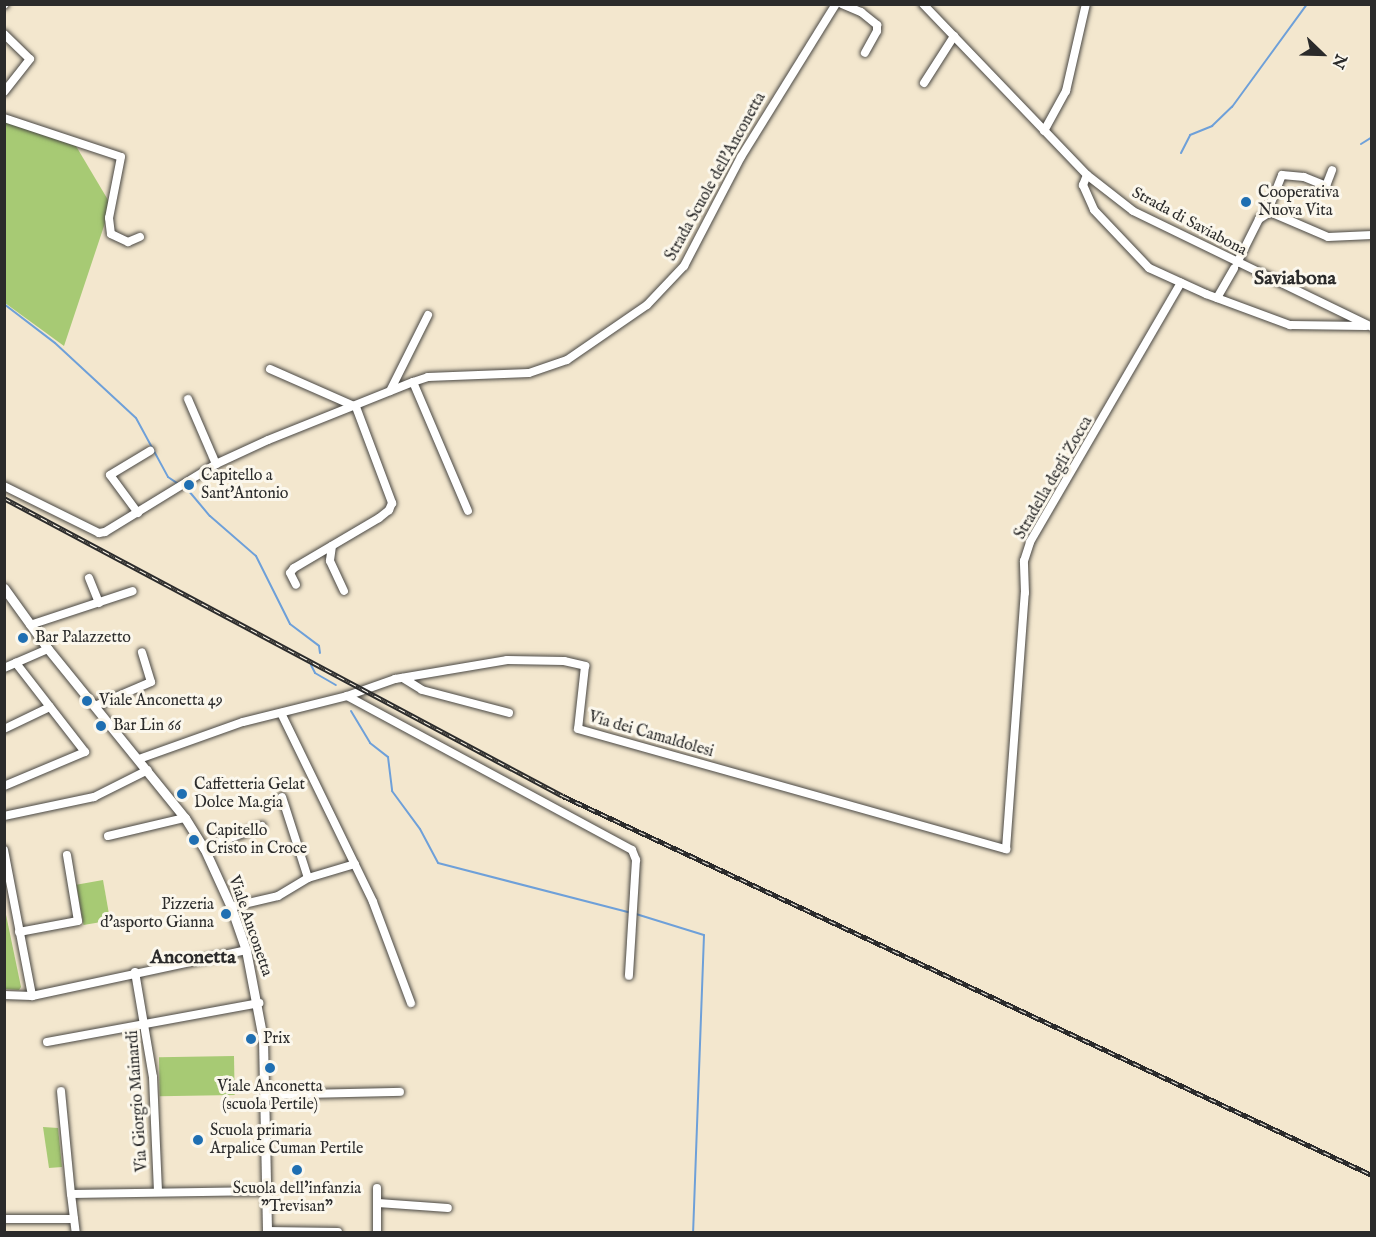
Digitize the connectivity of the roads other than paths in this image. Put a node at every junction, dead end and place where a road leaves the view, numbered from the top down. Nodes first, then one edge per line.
1 (836, 4) edge
2 (842, 4) edge
3 (939, 4) edge
4 (1086, 4) edge
5 (926, 6) edge
6 (933, 14) junction
7 (4, 34) edge
8 (954, 36) junction
9 (865, 53) dead end
10 (924, 83) dead end
11 (4, 92) edge
12 (4, 118) edge
13 (1044, 131) junction
14 (1332, 170) dead end
15 (1087, 176) junction
16 (1267, 213) junction
17 (1371, 235) edge
18 (140, 237) dead end
19 (1235, 266) junction
20 (1181, 284) junction
21 (1217, 298) junction
22 (428, 315) dead end
23 (1371, 327) edge
24 (270, 369) dead end
25 (413, 382) junction
26 (390, 392) junction
27 (188, 399) dead end
28 (356, 407) junction
29 (150, 451) dead end
30 (216, 464) junction
31 (4, 486) edge
32 (468, 511) dead end
33 (138, 513) junction
34 (332, 546) junction
35 (89, 578) dead end
36 (296, 585) dead end
37 (4, 588) edge
38 (133, 591) dead end
39 (344, 591) dead end
40 (99, 603) junction
41 (30, 625) junction
42 (48, 649) junction
43 (142, 652) dead end
44 (16, 663) junction
45 (4, 668) edge
46 (403, 678) junction
47 (347, 696) junction
48 (95, 706) junction
49 (50, 707) junction
50 (281, 713) junction
51 (509, 713) dead end
52 (4, 729) edge
53 (139, 759) junction
54 (148, 770) junction
55 (4, 786) edge
56 (282, 797) dead end
57 (884, 814) joint
58 (4, 816) edge
59 (185, 818) junction
60 (262, 826) dead end
61 (108, 836) dead end
62 (204, 848) junction
63 (4, 850) edge
64 (67, 855) dead end
65 (355, 864) junction
66 (308, 878) junction
67 (4, 888) edge
68 (14, 902) junction
69 (231, 907) junction
70 (19, 932) junction
71 (246, 950) junction
72 (135, 972) junction
73 (628, 976) dead end
74 (4, 995) edge
75 (32, 996) junction
76 (259, 1003) junction
77 (411, 1003) dead end
78 (146, 1023) junction
79 (47, 1042) dead end
80 (62, 1091) dead end
81 (400, 1092) dead end
82 (265, 1095) junction
83 (377, 1188) dead end
84 (267, 1191) junction
85 (158, 1192) junction
86 (71, 1194) junction
87 (378, 1203) junction
88 (447, 1208) dead end
89 (74, 1219) junction
90 (4, 1220) edge
91 (267, 1232) edge
92 (76, 1233) edge
93 (338, 1233) edge
94 (377, 1233) edge

1 - 25 street, Strada Scuole dell'Anconetta
2 - 9 street
3 - 6 street
4 - 13 street
5 - 6 street, Strada di Saviabona
6 - 8 street, Strada di Saviabona
7 - 11 street
8 - 10 street
8 - 13 street, Strada di Saviabona
12 - 18 street
13 - 15 street, Strada di Saviabona
14 - 16 street
15 - 19 street, Strada di Saviabona
15 - 20 street
16 - 17 street
16 - 19 street
19 - 21 street
19 - 23 street, Strada di Saviabona
20 - 21 street
20 - 57 street, Stradella degli Zocca
21 - 23 street
22 - 26 street
24 - 28 street
25 - 26 street, Strada Scuole dell'Anconetta
25 - 32 street
26 - 28 street, Strada Scuole dell'Anconetta
27 - 30 street
28 - 30 street, Strada Scuole dell'Anconetta
28 - 34 street
29 - 33 street
30 - 33 street, Strada Scuole dell'Anconetta
31 - 33 street, Strada Scuole dell'Anconetta
34 - 36 street
34 - 39 street
35 - 40 street
37 - 41 main road, Viale Anconetta
38 - 40 street
40 - 41 street
41 - 42 main road, Viale Anconetta
42 - 44 street
42 - 48 main road, Viale Anconetta
43 - 48 street
44 - 45 street
44 - 49 street
46 - 47 street, Via dei Camaldolesi
46 - 51 street
46 - 57 street, Via dei Camaldolesi
47 - 50 street, Via dei Camaldolesi
47 - 73 street
48 - 53 main road, Viale Anconetta
49 - 52 street
49 - 55 street
50 - 53 street, Via dei Camaldolesi
50 - 65 street
53 - 54 main road, Viale Anconetta
54 - 58 street
54 - 59 main road, Viale Anconetta
56 - 66 street
59 - 61 street
59 - 62 main road, Viale Anconetta
60 - 62 street
62 - 69 main road, Viale Anconetta
63 - 68 street
64 - 70 street
65 - 66 street
65 - 77 street
66 - 69 street
67 - 68 street
68 - 70 street
69 - 71 main road, Viale Anconetta
70 - 75 street
71 - 72 street
71 - 76 main road, Viale Anconetta
72 - 75 street
72 - 78 street, Via Giorgio Mainardi
74 - 75 street
76 - 78 street
76 - 82 main road, Viale Anconetta
78 - 79 street
78 - 85 street, Via Giorgio Mainardi
80 - 86 street
81 - 82 street
82 - 84 main road, Viale Anconetta
83 - 87 street
84 - 85 street
84 - 91 main road, Viale Anconetta
85 - 86 street
86 - 89 street
87 - 88 street
87 - 94 street
89 - 90 street
89 - 92 street
91 - 93 street

